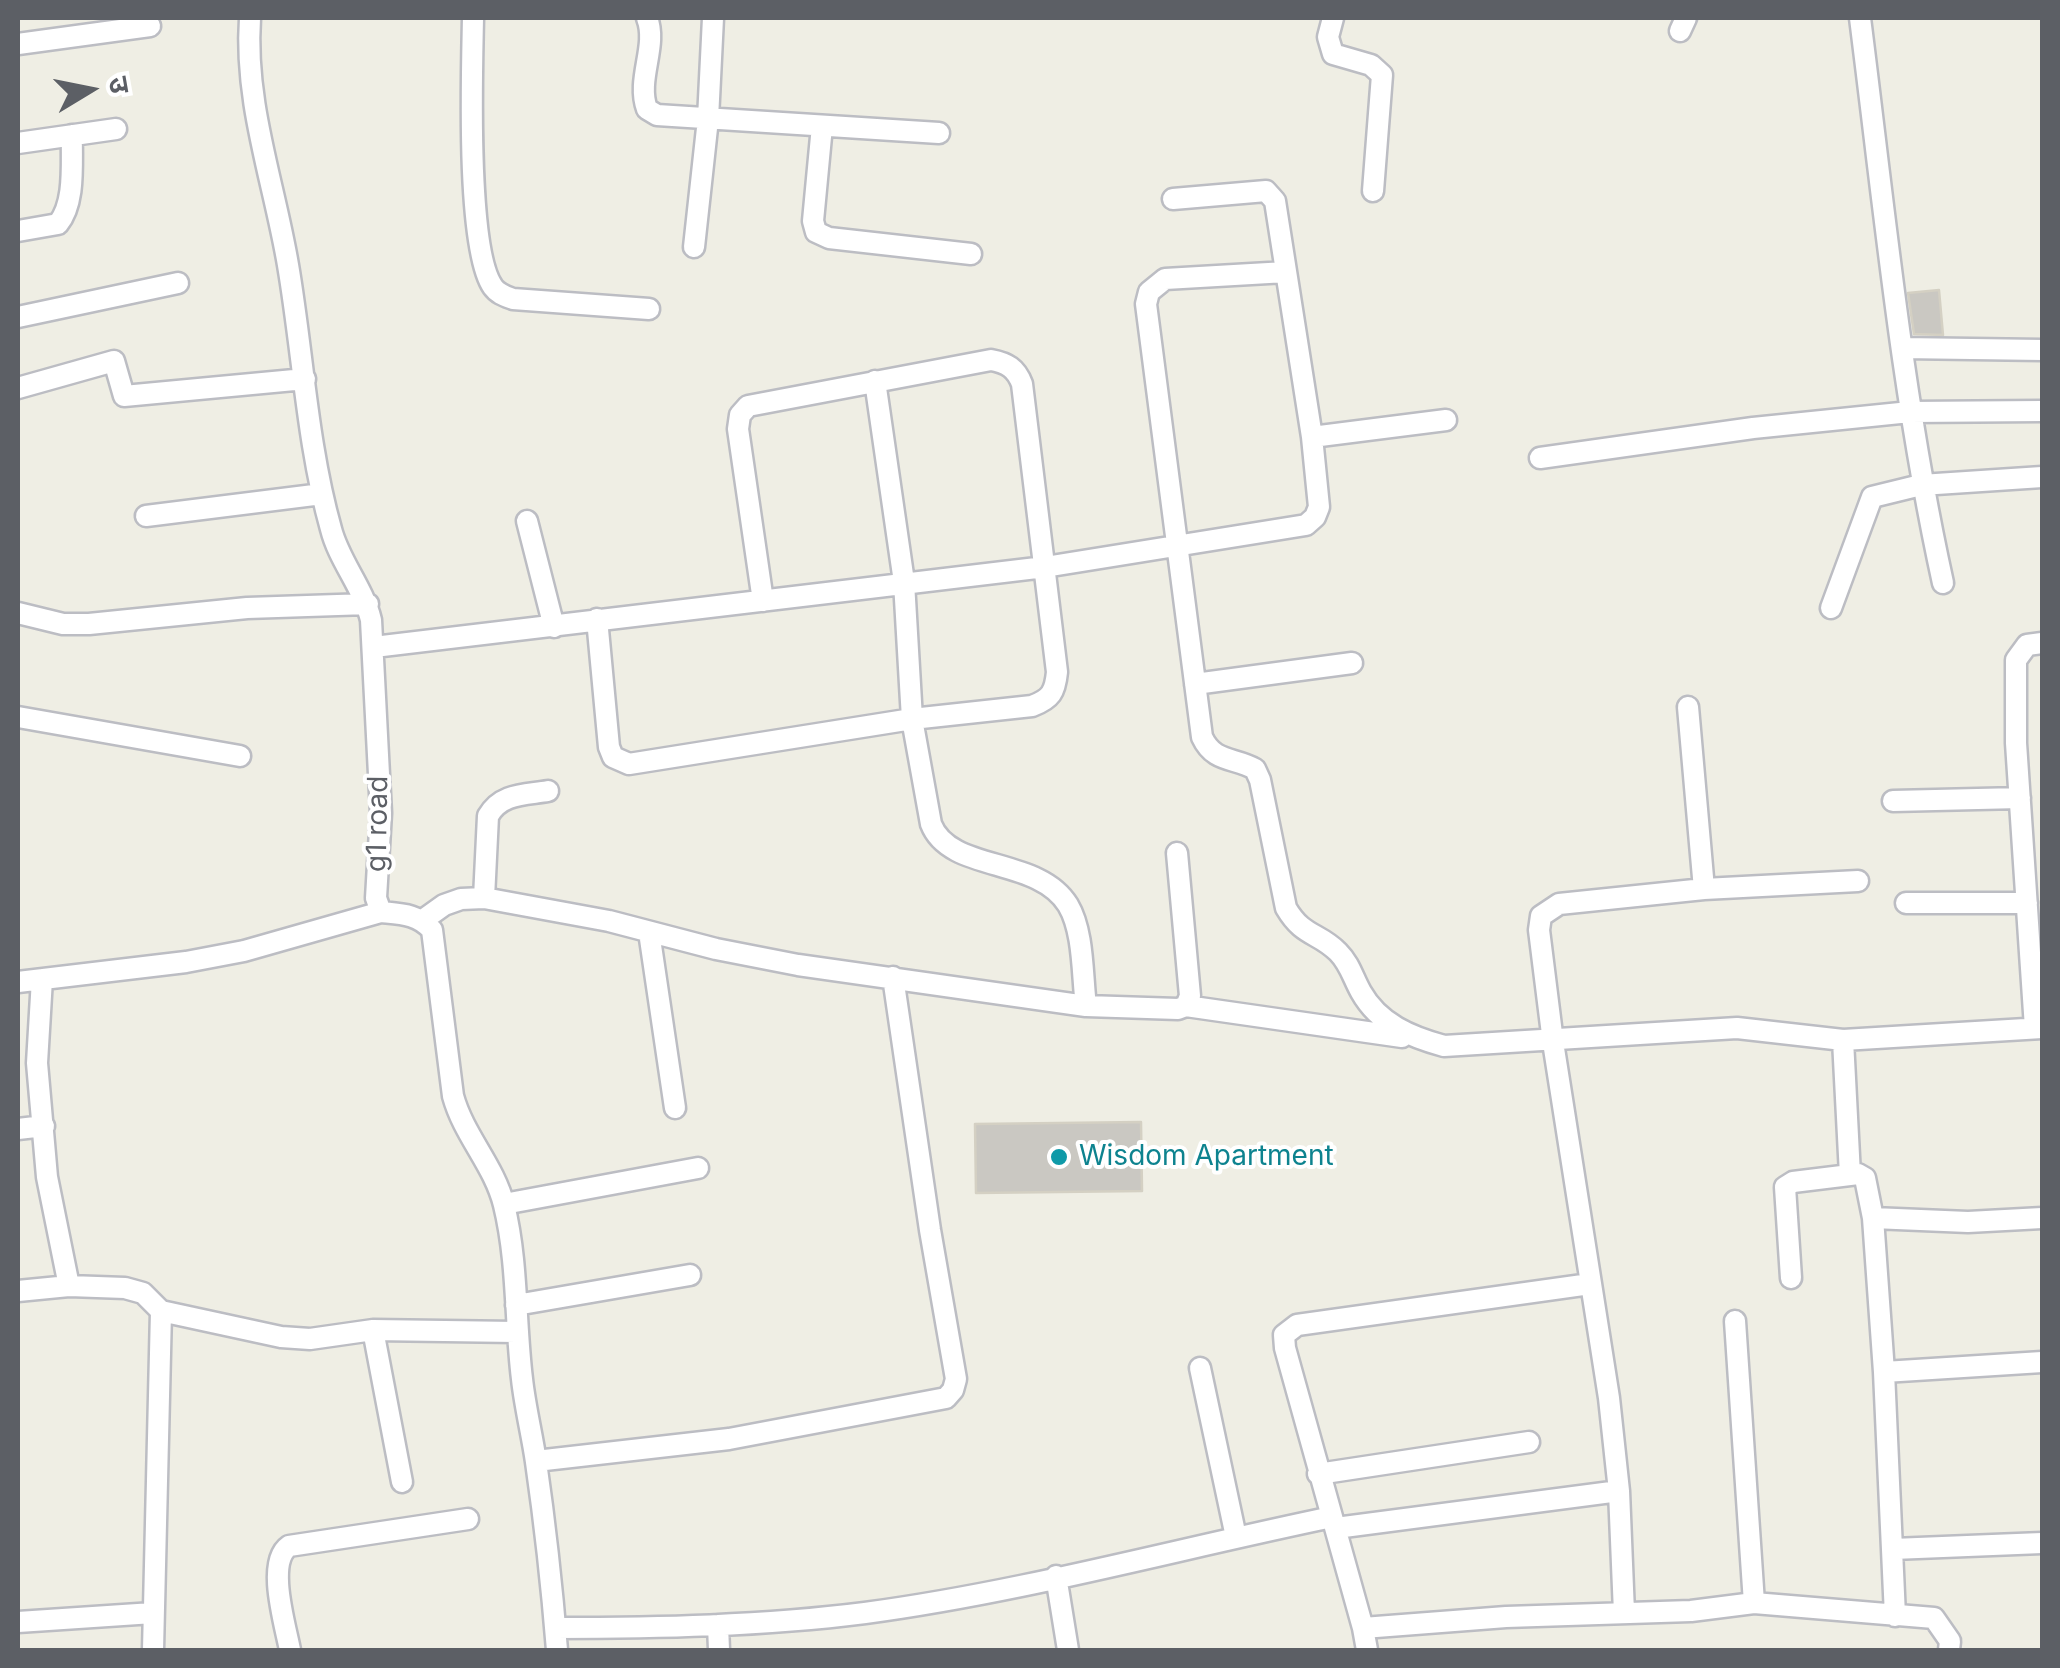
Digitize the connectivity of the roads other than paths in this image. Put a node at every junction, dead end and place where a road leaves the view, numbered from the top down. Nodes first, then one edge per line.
1 (250, 18) edge
2 (473, 18) edge
3 (646, 18) edge
4 (712, 18) edge
5 (1333, 18) edge
6 (1860, 18) edge
7 (150, 26) dead end
8 (18, 44) edge
9 (708, 119) junction
10 (822, 126) junction
11 (116, 128) dead end
12 (939, 133) dead end
13 (72, 135) junction
14 (18, 143) edge
15 (1373, 191) dead end
16 (1174, 199) dead end
17 (18, 230) edge
18 (694, 248) dead end
19 (971, 254) dead end
20 (1286, 272) junction
21 (178, 283) dead end
22 (649, 308) dead end
23 (18, 317) edge
24 (1902, 348) junction
25 (2042, 350) edge
26 (305, 379) junction
27 (874, 380) junction
28 (18, 388) edge
29 (2042, 411) edge
30 (1910, 412) junction
31 (1446, 420) dead end
32 (1312, 437) junction
33 (1540, 458) dead end
34 (2042, 478) edge
35 (1921, 485) junction
36 (322, 494) junction
37 (146, 516) dead end
38 (527, 521) dead end
39 (1178, 547) junction
40 (1045, 567) junction
41 (904, 582) junction
42 (1943, 583) dead end
43 (763, 601) junction
44 (368, 604) junction
45 (1831, 608) dead end
46 (18, 614) edge
47 (597, 619) junction
48 (554, 628) junction
49 (2042, 643) edge
50 (374, 647) junction
51 (1352, 663) dead end
52 (1195, 684) junction
53 (1688, 707) dead end
54 (18, 717) edge
55 (912, 719) junction
56 (240, 756) dead end
57 (548, 792) dead end
58 (2020, 798) junction
59 (1893, 801) dead end
60 (1177, 852) dead end
61 (1858, 881) dead end
62 (1704, 889) junction
63 (484, 898) junction
64 (1906, 903) dead end
65 (2027, 904) junction
66 (381, 912) junction
67 (423, 920) junction
68 (648, 932) junction
69 (2037, 956) edge
70 (893, 977) junction
71 (42, 979) junction
72 (18, 982) edge
73 (1086, 1006) junction
74 (1186, 1006) junction
75 (2039, 1028) edge
76 (1422, 1040) junction
77 (1844, 1040) junction
78 (1553, 1042) junction
79 (27, 1063) edge
80 (675, 1108) dead end
81 (44, 1126) junction
82 (18, 1129) edge
83 (698, 1168) dead end
84 (1850, 1175) junction
85 (504, 1204) junction
86 (1873, 1218) junction
87 (2042, 1218) edge
88 (690, 1275) dead end
89 (1791, 1278) dead end
90 (1590, 1284) junction
91 (70, 1286) junction
92 (18, 1290) edge
93 (516, 1305) junction
94 (161, 1312) junction
95 (1735, 1321) dead end
96 (374, 1330) junction
97 (516, 1332) junction
98 (2042, 1362) edge
99 (1200, 1368) dead end
100 (1884, 1372) junction
101 (1530, 1442) dead end
102 (536, 1461) junction
103 (1318, 1474) junction
104 (402, 1482) dead end
105 (1618, 1491) junction
106 (468, 1519) dead end
107 (1334, 1522) junction
108 (1236, 1537) junction
109 (2042, 1543) edge
110 (1893, 1549) junction
111 (1056, 1576) junction
112 (1754, 1603) junction
113 (154, 1613) junction
114 (1624, 1613) junction
115 (1896, 1616) junction
116 (18, 1622) edge
117 (718, 1626) junction
118 (555, 1628) junction
119 (1363, 1628) junction
120 (153, 1650) edge
121 (290, 1650) edge
122 (557, 1650) edge
123 (719, 1650) edge
124 (1068, 1650) edge
125 (1366, 1650) edge
126 (1948, 1650) edge

1 - 26 street, g1 road
2 - 22 street
3 - 9 street
4 - 9 street
5 - 15 street
6 - 24 street
7 - 8 street
9 - 10 street
9 - 18 street
10 - 12 street
10 - 19 street
11 - 13 street
13 - 14 street
13 - 17 street
16 - 20 street
20 - 32 street
20 - 39 street
21 - 23 street
24 - 25 street
24 - 30 street
26 - 28 street
26 - 36 street, g1 road
27 - 40 street
27 - 41 street
27 - 43 street
29 - 30 street
30 - 33 street
30 - 35 street
31 - 32 street
32 - 39 street
34 - 35 street
35 - 42 street
35 - 45 street
36 - 37 street
36 - 44 street, g1 road
38 - 48 street
39 - 40 street
39 - 52 street
40 - 41 street
40 - 55 street
41 - 43 street
41 - 55 street
43 - 47 street
44 - 46 street
44 - 50 street, g1 road
47 - 48 street
47 - 55 street
48 - 50 street
49 - 58 street
50 - 66 street, g1 road
51 - 52 street
52 - 76 street
53 - 62 street
54 - 56 street
55 - 73 street
57 - 63 street
58 - 59 street
58 - 65 street
60 - 74 street
61 - 62 street
62 - 78 street
63 - 67 street
63 - 68 street
64 - 65 street
65 - 69 street
66 - 67 street, g1 road
66 - 71 street
67 - 85 street
68 - 70 street
68 - 80 street
69 - 75 street
70 - 73 street
70 - 102 street
71 - 72 street
71 - 79 street
73 - 74 street
74 - 76 street
75 - 77 street
76 - 78 street
77 - 78 street
77 - 84 street
78 - 90 street
79 - 81 street
81 - 82 street
81 - 91 street
83 - 85 street
84 - 86 street
84 - 89 street
85 - 93 street
86 - 87 street
86 - 100 street
88 - 93 street
90 - 103 street
90 - 105 street
91 - 92 street
91 - 94 street
93 - 97 street
94 - 96 street
94 - 113 street
95 - 112 street
96 - 97 street
96 - 104 street
97 - 102 street
98 - 100 street
99 - 108 street
100 - 110 street
101 - 103 street
102 - 118 street
103 - 107 street
105 - 107 street
105 - 114 street
106 - 121 street
107 - 108 street
107 - 119 street
108 - 111 street
109 - 110 street
110 - 115 street
111 - 117 street
111 - 124 street
112 - 114 street
112 - 115 street
113 - 116 street
113 - 120 street
114 - 119 street
115 - 126 street
117 - 118 street
117 - 123 street
118 - 122 street
119 - 125 street

